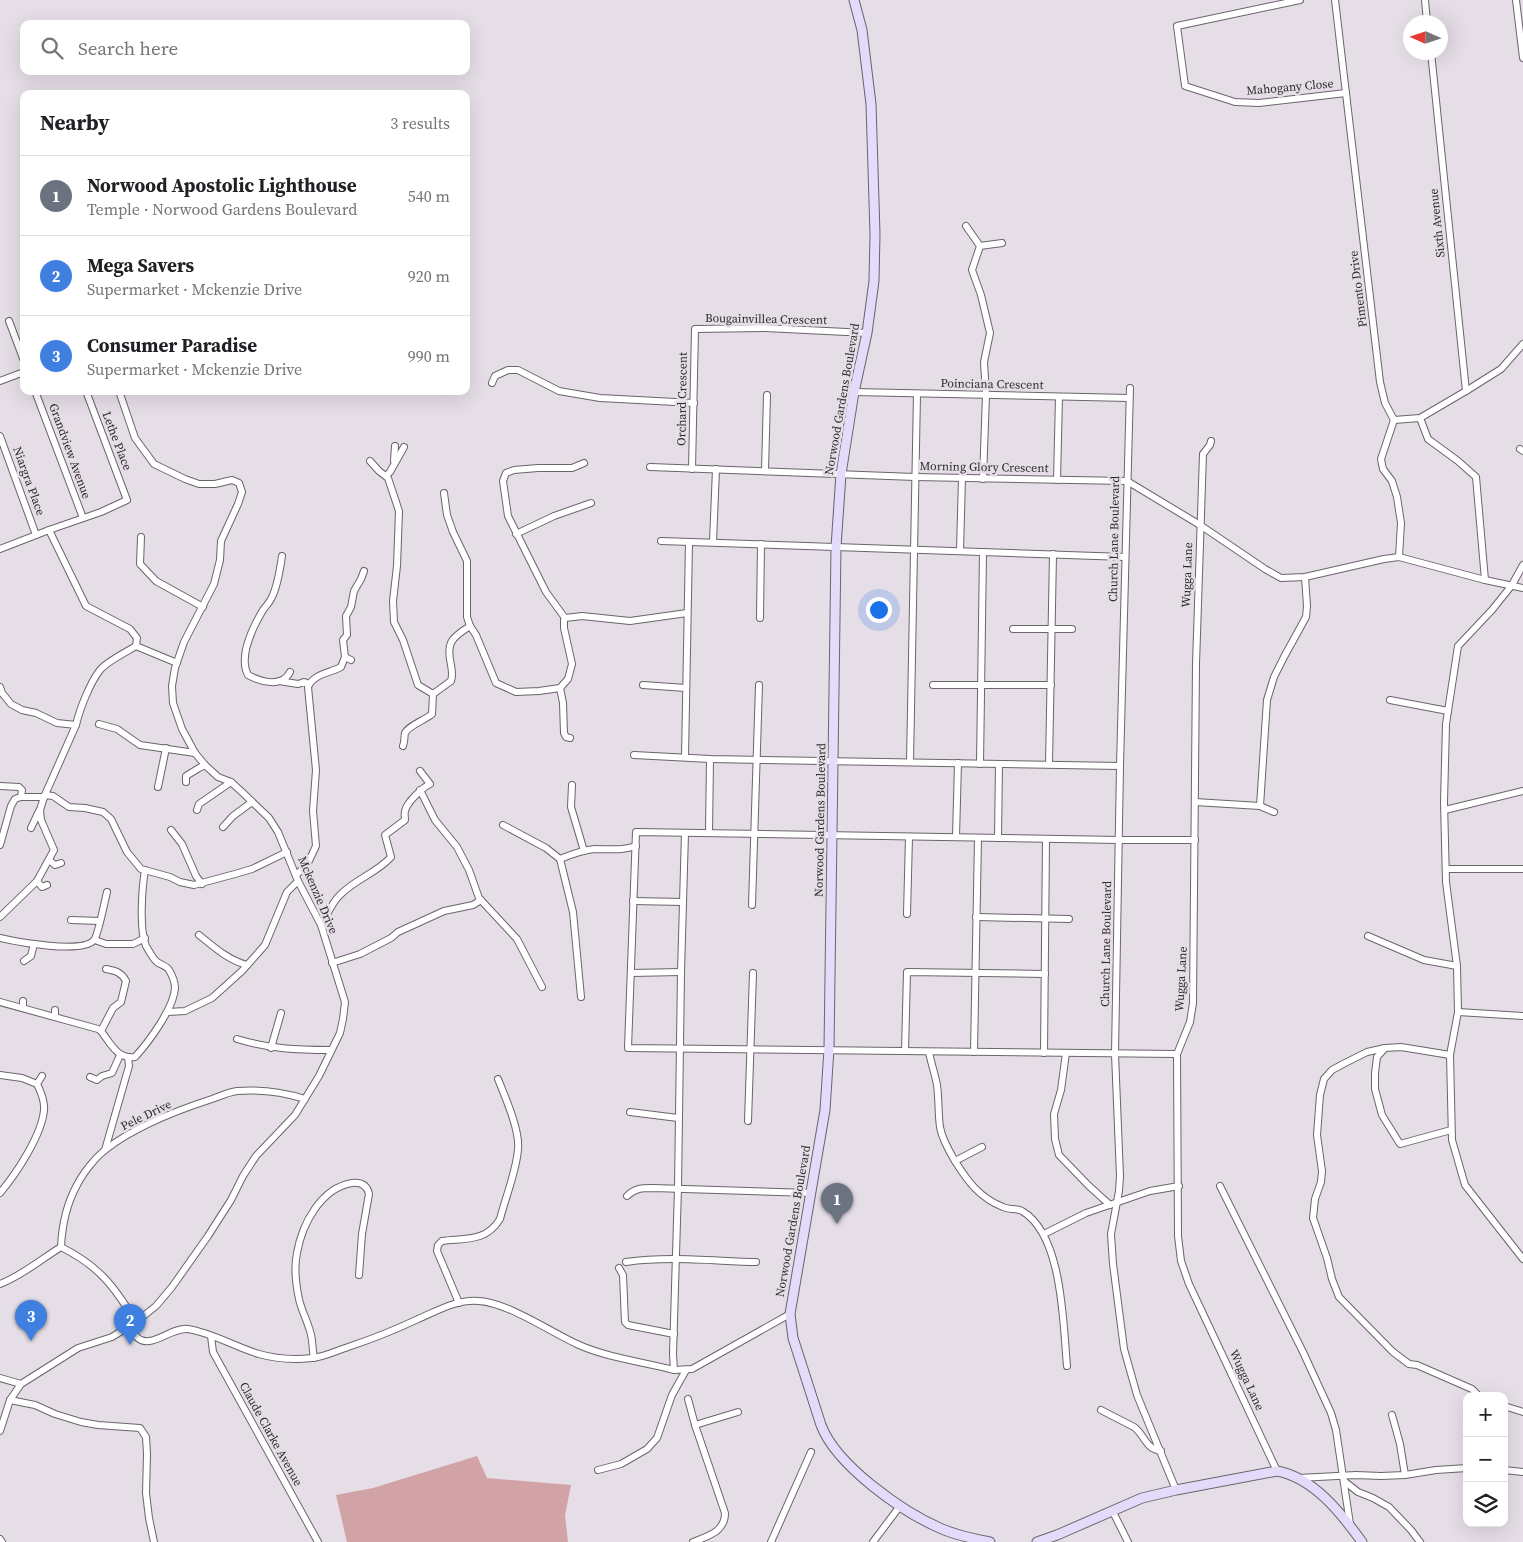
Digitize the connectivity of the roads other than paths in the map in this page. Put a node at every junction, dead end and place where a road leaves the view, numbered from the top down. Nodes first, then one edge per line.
1 (854, 0) edge
2 (1300, 0) edge
3 (1335, 0) edge
4 (1425, 0) edge
5 (1516, 0) edge
6 (1426, 15) edge
7 (1523, 58) edge
8 (1432, 60) edge
9 (1346, 93) junction
10 (966, 226) dead end
11 (1002, 243) dead end
12 (980, 246) junction
13 (8, 320) dead end
14 (695, 329) joint
15 (867, 333) junction
16 (1523, 344) edge
17 (20, 351) edge
18 (20, 374) edge
19 (0, 381) edge
20 (492, 383) dead end
21 (1130, 388) dead end
22 (1466, 391) junction
23 (854, 392) junction
24 (916, 394) junction
25 (37, 395) edge
26 (88, 395) edge
27 (120, 395) edge
28 (767, 395) dead end
29 (986, 395) junction
30 (1059, 397) junction
31 (1129, 398) junction
32 (694, 403) junction
33 (1420, 418) junction
34 (1394, 420) junction
35 (0, 436) edge
36 (1210, 442) dead end
37 (395, 446) dead end
38 (404, 447) dead end
39 (370, 461) dead end
40 (584, 463) dead end
41 (394, 465) junction
42 (650, 467) dead end
43 (692, 469) junction
44 (716, 469) junction
45 (765, 471) junction
46 (840, 474) junction
47 (386, 476) junction
48 (915, 477) junction
49 (962, 478) junction
50 (983, 479) junction
51 (1057, 480) junction
52 (1127, 481) junction
53 (444, 493) dead end
54 (591, 503) dead end
55 (83, 518) junction
56 (1200, 525) junction
57 (49, 530) junction
58 (516, 534) junction
59 (36, 535) junction
60 (141, 537) dead end
61 (661, 541) dead end
62 (689, 542) junction
63 (713, 542) junction
64 (761, 544) junction
65 (836, 547) junction
66 (0, 549) edge
67 (914, 550) junction
68 (960, 551) junction
69 (983, 552) junction
70 (1053, 554) junction
71 (282, 556) dead end
72 (1125, 557) junction
73 (1399, 557) junction
74 (1523, 565) edge
75 (364, 571) dead end
76 (1305, 577) junction
77 (1485, 580) junction
78 (1512, 585) junction
79 (1523, 588) edge
80 (203, 607) junction
81 (688, 613) junction
82 (565, 618) junction
83 (760, 618) dead end
84 (470, 626) junction
85 (1013, 629) dead end
86 (1051, 630) junction
87 (1072, 630) dead end
88 (136, 646) junction
89 (177, 663) junction
90 (290, 672) dead end
91 (279, 682) junction
92 (309, 684) junction
93 (759, 684) dead end
94 (643, 685) dead end
95 (933, 685) dead end
96 (981, 685) junction
97 (1051, 685) junction
98 (0, 687) edge
99 (560, 688) junction
100 (686, 688) junction
101 (433, 694) junction
102 (1390, 700) dead end
103 (1448, 711) junction
104 (99, 724) dead end
105 (76, 725) junction
106 (570, 738) dead end
107 (403, 746) dead end
108 (166, 748) junction
109 (195, 754) junction
110 (634, 755) dead end
111 (685, 758) junction
112 (710, 758) junction
113 (757, 759) junction
114 (833, 761) junction
115 (910, 762) junction
116 (958, 763) junction
117 (980, 764) junction
118 (999, 764) junction
119 (1049, 764) junction
120 (205, 765) junction
121 (1120, 766) junction
122 (420, 771) dead end
123 (186, 782) dead end
124 (231, 782) junction
125 (572, 785) dead end
126 (0, 786) edge
127 (158, 787) dead end
128 (420, 790) junction
129 (1523, 791) edge
130 (44, 796) junction
131 (21, 797) junction
132 (252, 802) junction
133 (1195, 802) junction
134 (1260, 806) junction
135 (40, 810) junction
136 (197, 810) dead end
137 (1445, 810) junction
138 (1274, 812) dead end
139 (223, 826) dead end
140 (503, 826) dead end
141 (31, 828) dead end
142 (171, 830) dead end
143 (685, 832) junction
144 (709, 833) junction
145 (754, 834) junction
146 (832, 835) junction
147 (909, 836) junction
148 (956, 837) junction
149 (978, 838) junction
150 (998, 838) junction
151 (1046, 839) junction
152 (1120, 840) junction
153 (1195, 840) junction
154 (0, 845) edge
155 (636, 846) junction
156 (584, 851) junction
157 (287, 852) junction
158 (560, 859) junction
159 (50, 860) junction
160 (61, 863) dead end
161 (1523, 869) edge
162 (145, 870) junction
163 (1446, 870) junction
164 (297, 878) junction
165 (37, 881) junction
166 (202, 884) junction
167 (47, 885) dead end
168 (107, 892) dead end
169 (481, 900) junction
170 (633, 901) junction
171 (683, 902) junction
172 (752, 905) dead end
173 (907, 914) dead end
174 (0, 916) edge
175 (976, 917) junction
176 (1046, 918) junction
177 (71, 920) dead end
178 (1069, 920) dead end
179 (100, 921) junction
180 (321, 925) junction
181 (199, 935) dead end
182 (1368, 936) dead end
183 (0, 938) edge
184 (145, 938) junction
185 (95, 940) junction
186 (34, 944) junction
187 (24, 961) dead end
188 (332, 963) junction
189 (247, 965) junction
190 (1457, 966) junction
191 (106, 969) dead end
192 (681, 972) junction
193 (976, 972) junction
194 (631, 973) junction
195 (753, 973) dead end
196 (1045, 974) junction
197 (542, 987) dead end
198 (581, 997) dead end
199 (23, 1001) dead end
200 (0, 1002) edge
201 (23, 1008) junction
202 (55, 1010) dead end
203 (168, 1012) junction
204 (1458, 1012) junction
205 (281, 1013) dead end
206 (1523, 1016) edge
207 (55, 1018) junction
208 (101, 1031) junction
209 (237, 1039) dead end
210 (271, 1048) junction
211 (679, 1048) junction
212 (1385, 1048) junction
213 (751, 1049) junction
214 (829, 1049) junction
215 (331, 1050) junction
216 (905, 1051) junction
217 (929, 1052) junction
218 (974, 1052) junction
219 (1044, 1053) junction
220 (1066, 1053) junction
221 (1116, 1054) junction
222 (1177, 1054) junction
223 (120, 1055) junction
224 (1450, 1055) junction
225 (128, 1058) junction
226 (0, 1075) edge
227 (42, 1076) dead end
228 (90, 1078) dead end
229 (498, 1078) dead end
230 (37, 1084) junction
231 (305, 1099) junction
232 (630, 1112) dead end
233 (678, 1118) junction
234 (748, 1121) dead end
235 (1451, 1130) junction
236 (982, 1146) dead end
237 (105, 1150) junction
238 (955, 1161) junction
239 (1178, 1186) junction
240 (1220, 1186) dead end
241 (678, 1188) junction
242 (0, 1193) edge
243 (811, 1193) junction
244 (627, 1196) dead end
245 (1114, 1204) junction
246 (1044, 1234) junction
247 (61, 1247) junction
248 (1523, 1259) edge
249 (676, 1260) junction
250 (626, 1262) dead end
251 (756, 1262) dead end
252 (619, 1268) dead end
253 (359, 1275) dead end
254 (0, 1284) edge
255 (459, 1303) junction
256 (790, 1314) junction
257 (136, 1322) junction
258 (128, 1327) junction
259 (674, 1334) junction
260 (210, 1336) junction
261 (314, 1358) junction
262 (1067, 1366) dead end
263 (674, 1370) junction
264 (686, 1370) junction
265 (0, 1378) edge
266 (21, 1384) junction
267 (1475, 1392) edge
268 (688, 1399) dead end
269 (10, 1400) junction
270 (1508, 1407) edge
271 (1102, 1410) dead end
272 (738, 1412) dead end
273 (1523, 1412) edge
274 (1392, 1414) dead end
275 (695, 1425) junction
276 (0, 1431) edge
277 (1161, 1451) junction
278 (811, 1452) dead end
279 (1463, 1468) edge
280 (598, 1470) dead end
281 (1508, 1470) edge
282 (1277, 1471) junction
283 (1523, 1472) edge
284 (1405, 1475) junction
285 (1299, 1478) junction
286 (1343, 1478) junction
287 (1176, 1490) junction
288 (900, 1506) junction
289 (1112, 1510) junction
290 (1350, 1526) junction
291 (0, 1539) edge
292 (2, 1542) edge
293 (154, 1542) edge
294 (318, 1542) edge
295 (693, 1542) edge
296 (772, 1542) edge
297 (873, 1542) edge
298 (990, 1542) edge
299 (1037, 1542) edge
300 (1128, 1542) edge
301 (1362, 1542) edge
302 (1420, 1542) edge

1 - 15 street, Norwood Gardens Boulevard
2 - 9 street, Mahogany Close
3 - 9 street, Pimento Drive
4 - 6 street
5 - 7 street
8 - 22 street, Sixth Avenue
9 - 34 street, Pimento Drive
10 - 12 street
11 - 12 street
12 - 29 street
13 - 17 street
14 - 15 street, Bougainvillea Crescent
14 - 32 street, Orchard Crescent
15 - 23 street, Norwood Gardens Boulevard
16 - 22 street
18 - 19 street
20 - 32 street
21 - 31 street, Church Lane Boulevard
22 - 33 street
23 - 24 street, Poinciana Crescent
23 - 46 street, Norwood Gardens Boulevard
24 - 29 street, Poinciana Crescent
24 - 48 street
25 - 55 street, Grandview Avenue
26 - 55 street, Lethe Place
27 - 80 street, Mckenzie Drive
28 - 45 street
29 - 30 street, Poinciana Crescent
29 - 50 street
30 - 31 street, Poinciana Crescent
30 - 51 street
31 - 52 street, Church Lane Boulevard
32 - 43 street, Orchard Crescent
33 - 34 street
33 - 77 street
34 - 73 street
35 - 59 street, Niargra Place
36 - 56 street, Wugga Lane
37 - 41 street
38 - 41 street
39 - 47 street
40 - 58 street
41 - 47 street
42 - 43 street, Morning Glory Crescent
43 - 44 street, Morning Glory Crescent
44 - 45 street, Morning Glory Crescent
44 - 63 street
45 - 46 street, Morning Glory Crescent
46 - 48 street, Morning Glory Crescent
46 - 65 street, Norwood Gardens Boulevard
47 - 101 street
48 - 49 street, Morning Glory Crescent
48 - 67 street
49 - 50 street, Morning Glory Crescent
49 - 68 street
50 - 51 street, Morning Glory Crescent
51 - 52 street, Morning Glory Crescent
52 - 56 street
52 - 72 street, Church Lane Boulevard
53 - 84 street
54 - 58 street
55 - 57 street
56 - 76 street
56 - 133 street, Wugga Lane
57 - 59 street
57 - 88 street
58 - 82 street
59 - 66 street
60 - 80 street
61 - 62 street
62 - 63 street
62 - 81 street
63 - 64 street
64 - 65 street
64 - 83 street
65 - 67 street
65 - 114 street, Norwood Gardens Boulevard
67 - 68 street
67 - 115 street
68 - 69 street
69 - 70 street
69 - 96 street
70 - 72 street
70 - 86 street
71 - 91 street
72 - 121 street, Church Lane Boulevard
73 - 76 street
73 - 77 street
74 - 78 street
75 - 92 street
76 - 134 street
77 - 78 street
78 - 79 street
78 - 103 street
80 - 89 street, Mckenzie Drive
81 - 82 street
81 - 100 street
82 - 99 street
84 - 99 street
84 - 101 street
85 - 86 street
86 - 87 street
86 - 97 street
88 - 89 street
88 - 105 street
89 - 109 street, Mckenzie Drive
90 - 91 street
91 - 92 street
92 - 164 street
93 - 113 street
94 - 100 street
95 - 96 street
96 - 97 street
96 - 117 street
97 - 119 street
98 - 105 street
99 - 106 street
100 - 111 street
101 - 107 street
102 - 103 street
103 - 137 street
104 - 108 street
105 - 130 street
108 - 109 street
108 - 127 street
109 - 120 street, Mckenzie Drive
110 - 111 street
111 - 112 street
112 - 113 street
112 - 144 street
113 - 114 street
113 - 145 street
114 - 115 street
114 - 146 street, Norwood Gardens Boulevard
115 - 116 street
116 - 117 street
116 - 148 street
117 - 118 street
118 - 119 street
118 - 150 street
119 - 121 street
120 - 123 street
120 - 124 street, Mckenzie Drive
121 - 152 street, Church Lane Boulevard
122 - 128 street
124 - 132 street, Mckenzie Drive
124 - 136 street
125 - 156 street
126 - 131 street
128 - 169 street
128 - 180 street
129 - 137 street
130 - 131 street
130 - 135 street
130 - 162 street
131 - 154 street
132 - 139 street
132 - 157 street, Mckenzie Drive
133 - 134 street
133 - 153 street, Wugga Lane
134 - 138 street
135 - 141 street
135 - 159 street
137 - 163 street
140 - 158 street
142 - 166 street
143 - 144 street
143 - 155 street
143 - 171 street
144 - 145 street
145 - 146 street
145 - 172 street
146 - 147 street
146 - 214 street, Norwood Gardens Boulevard
147 - 148 street
147 - 173 street
148 - 149 street
149 - 150 street
149 - 175 street
150 - 151 street
151 - 152 street
151 - 176 street
152 - 153 street
152 - 221 street, Church Lane Boulevard
153 - 222 street, Wugga Lane
155 - 156 street
155 - 170 street
156 - 158 street
157 - 164 street, Mckenzie Drive
157 - 166 street
158 - 198 street
159 - 160 street
159 - 165 street
161 - 163 street
162 - 166 street
162 - 184 street
163 - 190 street
164 - 180 street, Mckenzie Drive
164 - 189 street
165 - 167 street
165 - 174 street
168 - 179 street
169 - 188 street
169 - 197 street
170 - 171 street
170 - 194 street
171 - 192 street
175 - 176 street
175 - 193 street
176 - 178 street
176 - 196 street
177 - 179 street
179 - 185 street
180 - 188 street, Mckenzie Drive
181 - 189 street
182 - 190 street
183 - 186 street
184 - 185 street
184 - 203 street
185 - 186 street
186 - 187 street
188 - 215 street, Mckenzie Drive
189 - 203 street
190 - 204 street
191 - 208 street
192 - 194 street
192 - 211 street
193 - 196 street
193 - 216 street
193 - 218 street
194 - 211 street
195 - 213 street
196 - 219 street
199 - 201 street
200 - 201 street
201 - 207 street
202 - 207 street
203 - 225 street
204 - 206 street
204 - 224 street
205 - 210 street
207 - 208 street
208 - 223 street
209 - 210 street
210 - 215 street
211 - 213 street
211 - 233 street
212 - 224 street
212 - 235 street
212 - 267 street
213 - 214 street
213 - 234 street
214 - 216 street
214 - 243 street, Norwood Gardens Boulevard
215 - 231 street, Mckenzie Drive
216 - 217 street
217 - 218 street
217 - 238 street
218 - 219 street
219 - 220 street
220 - 221 street
220 - 245 street
221 - 222 street
221 - 245 street, Church Lane Boulevard
222 - 239 street, Wugga Lane
223 - 225 street
223 - 228 street
224 - 235 street
225 - 237 street
226 - 230 street
227 - 230 street
229 - 255 street
230 - 242 street
231 - 237 street, Pele Drive
231 - 257 street, Mckenzie Drive
232 - 233 street
233 - 241 street
235 - 248 street
236 - 238 street
237 - 247 street, Pele Drive
238 - 246 street
239 - 245 street
239 - 282 street, Wugga Lane
240 - 286 street
241 - 243 street
241 - 244 street
241 - 249 street
243 - 256 street, Norwood Gardens Boulevard
245 - 246 street
245 - 277 street, Church Lane Boulevard
246 - 262 street
247 - 254 street
247 - 257 street
249 - 250 street
249 - 251 street
249 - 259 street
252 - 259 street
253 - 261 street
255 - 261 street
255 - 263 street
256 - 264 street
256 - 288 street, Norwood Gardens Boulevard
257 - 258 street, Mckenzie Drive
258 - 260 street
258 - 266 street, Mckenzie Drive
259 - 263 street
260 - 261 street
260 - 294 street, Claude Clarke Avenue
263 - 264 street
264 - 280 street
265 - 266 street
266 - 269 street, Mckenzie Drive
268 - 275 street
269 - 276 street, Mckenzie Drive
269 - 293 street
270 - 273 street
271 - 277 street
272 - 275 street
274 - 284 street
275 - 295 street
277 - 287 street, Church Lane Boulevard
278 - 296 street
279 - 284 street
281 - 283 street
282 - 285 street
282 - 287 street
284 - 286 street
285 - 286 street
285 - 290 street
286 - 290 street
286 - 302 street
287 - 289 street
288 - 297 street
288 - 298 street, Norwood Gardens Boulevard
289 - 299 street
289 - 300 street
290 - 301 street
291 - 292 street

